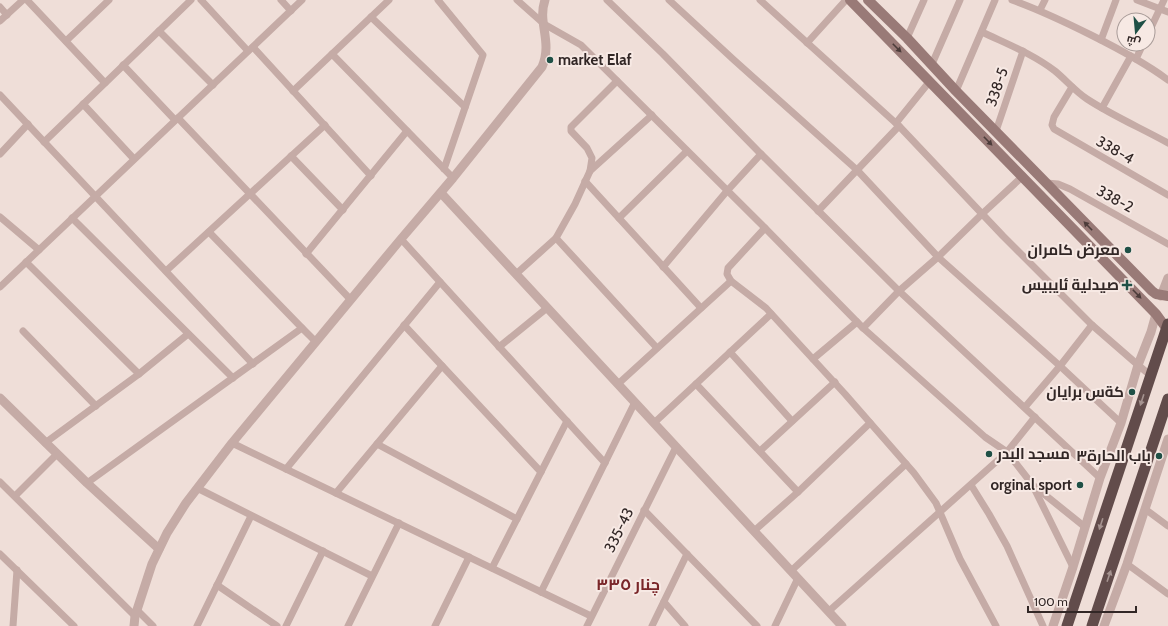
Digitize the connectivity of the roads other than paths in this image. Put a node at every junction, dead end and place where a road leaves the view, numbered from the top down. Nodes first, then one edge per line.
1 (23, 0) edge
2 (27, 0) edge
3 (109, 0) edge
4 (190, 0) edge
5 (201, 0) edge
6 (280, 0) edge
7 (302, 0) edge
8 (389, 0) edge
9 (438, 0) edge
10 (517, 0) edge
11 (544, 0) edge
12 (607, 0) edge
13 (669, 0) edge
14 (760, 0) edge
15 (846, 0) edge
16 (850, 0) edge
17 (868, 0) edge
18 (960, 0) edge
19 (995, 0) edge
20 (1012, 0) edge
21 (1044, 0) edge
22 (1116, 0) edge
23 (1137, 0) edge
24 (1164, 0) edge
25 (921, 1) edge
26 (0, 7) edge
27 (1160, 8) junction
28 (1040, 10) junction
29 (290, 11) junction
30 (1168, 12) edge
31 (7, 15) junction
32 (371, 17) junction
33 (1156, 17) edge
34 (0, 21) edge
35 (544, 24) junction
36 (894, 26) junction
37 (159, 31) junction
38 (982, 32) junction
39 (883, 34) junction
40 (907, 38) junction
41 (1101, 40) junction
42 (66, 41) junction
43 (807, 43) junction
44 (250, 49) junction
45 (1023, 51) junction
46 (1137, 52) edge
47 (332, 54) junction
48 (1133, 58) junction
49 (932, 64) junction
50 (123, 65) junction
51 (1168, 80) edge
52 (617, 81) junction
53 (930, 81) junction
54 (105, 83) junction
55 (213, 85) junction
56 (1072, 87) junction
57 (293, 91) junction
58 (956, 91) junction
59 (0, 95) edge
60 (83, 104) junction
61 (465, 107) junction
62 (1102, 108) junction
63 (652, 116) junction
64 (177, 119) junction
65 (28, 124) junction
66 (897, 124) junction
67 (325, 125) junction
68 (407, 131) junction
69 (996, 131) junction
70 (44, 142) junction
71 (1168, 143) edge
72 (687, 151) junction
73 (0, 154) edge
74 (761, 154) junction
75 (291, 156) junction
76 (134, 159) junction
77 (444, 169) junction
78 (857, 170) junction
79 (590, 171) junction
80 (371, 176) junction
81 (1023, 176) junction
82 (454, 178) junction
83 (585, 182) junction
84 (1046, 183) junction
85 (727, 191) junction
86 (441, 193) junction
87 (250, 194) junction
88 (1168, 195) edge
89 (95, 196) junction
90 (343, 210) junction
91 (818, 211) junction
92 (982, 214) junction
93 (0, 217) edge
94 (72, 218) junction
95 (619, 218) junction
96 (764, 228) junction
97 (209, 232) junction
98 (556, 238) junction
99 (401, 240) junction
100 (1168, 244) edge
101 (39, 250) junction
102 (306, 254) junction
103 (938, 257) junction
104 (26, 262) junction
105 (663, 267) junction
106 (166, 272) junction
107 (516, 274) junction
108 (1168, 278) edge
109 (731, 281) junction
110 (440, 282) junction
111 (0, 287) edge
112 (899, 291) junction
113 (1164, 296) edge
114 (351, 300) junction
115 (547, 308) junction
116 (700, 308) junction
117 (771, 314) junction
118 (1156, 314) junction
119 (857, 322) junction
120 (404, 325) junction
121 (1092, 325) junction
122 (1167, 326) edge
123 (302, 328) junction
124 (863, 328) junction
125 (23, 331) dead end
126 (188, 334) junction
127 (316, 342) junction
128 (499, 347) junction
129 (657, 348) junction
130 (730, 352) junction
131 (813, 359) junction
132 (253, 364) junction
133 (1138, 365) junction
134 (442, 366) junction
135 (1060, 366) junction
136 (139, 374) junction
137 (1150, 374) junction
138 (233, 378) junction
139 (834, 382) junction
140 (618, 384) junction
141 (696, 384) junction
142 (0, 398) edge
143 (1168, 399) edge
144 (634, 402) junction
145 (96, 406) junction
146 (1025, 407) junction
147 (1035, 417) junction
148 (566, 421) junction
149 (792, 421) junction
150 (654, 423) junction
151 (870, 423) junction
152 (1121, 423) junction
153 (1168, 439) edge
154 (45, 443) junction
155 (232, 443) junction
156 (377, 444) junction
157 (676, 446) junction
158 (760, 451) junction
159 (1007, 452) junction
160 (57, 454) junction
161 (1165, 457) edge
162 (605, 463) junction
163 (906, 464) junction
164 (286, 469) junction
165 (541, 472) junction
166 (1100, 478) junction
167 (0, 482) edge
168 (87, 483) junction
169 (1032, 484) junction
170 (971, 485) junction
171 (197, 488) junction
172 (798, 492) junction
173 (336, 493) junction
174 (14, 496) junction
175 (1145, 509) junction
176 (644, 510) junction
177 (939, 512) junction
178 (251, 516) junction
179 (517, 518) junction
180 (399, 523) junction
181 (1168, 526) edge
182 (1085, 527) junction
183 (754, 531) junction
184 (159, 549) junction
185 (323, 551) junction
186 (0, 554) edge
187 (687, 554) junction
188 (469, 557) junction
189 (1127, 564) junction
190 (492, 568) junction
191 (1073, 568) junction
192 (17, 570) junction
193 (791, 571) junction
194 (372, 576) junction
195 (798, 578) junction
196 (217, 585) junction
197 (541, 592) junction
198 (1168, 594) edge
199 (664, 602) junction
200 (829, 611) junction
201 (136, 613) junction
202 (592, 616) junction
203 (71, 624) edge
204 (838, 624) edge
205 (13, 626) edge
206 (134, 626) edge
207 (153, 626) edge
208 (197, 626) edge
209 (277, 626) edge
210 (286, 626) edge
211 (348, 626) edge
212 (435, 626) edge
213 (587, 626) edge
214 (652, 626) edge
215 (685, 626) edge
216 (757, 626) edge
217 (775, 626) edge
218 (996, 626) edge
219 (1043, 626) edge
220 (1053, 626) edge
221 (1067, 626) edge
222 (1092, 626) edge
223 (1104, 626) edge

1 - 31 street
2 - 42 street
3 - 42 street
4 - 37 street
5 - 44 street
6 - 29 street
7 - 29 street
8 - 32 street
9 - 61 street
10 - 35 street
11 - 35 street
12 - 74 street
13 - 78 street
14 - 43 street
15 - 43 street
16 - 39 main road
17 - 36 main road
18 - 49 street
19 - 38 street
20 - 28 street
21 - 28 street
22 - 41 street
23 - 27 street
24 - 27 street
25 - 40 street
26 - 31 street
27 - 30 street
27 - 33 street
28 - 41 street
29 - 44 street
31 - 34 street
32 - 47 street
32 - 61 street
35 - 52 street
35 - 82 street
36 - 39 main road
36 - 40 main road
37 - 50 street
37 - 55 street
38 - 45 street
38 - 58 street
39 -> 53 main road
40 - 49 main road
41 - 48 street
42 - 54 street
43 - 66 street
44 - 55 street
44 - 57 street
45 - 56 street
45 - 69 street, 338-5
46 - 48 street
47 - 57 street
47 - 68 street
48 - 51 street
48 - 62 street
49 - 58 main road
50 - 54 street
50 - 64 street
52 - 63 street
52 - 79 street
53 - 66 street
53 -> 81 main road
54 - 60 street
55 - 64 street
56 - 62 street
56 - 88 street, 338-4
57 - 67 street
58 - 69 main road
59 - 65 street
60 - 70 street
60 - 76 street
61 - 77 street
62 - 71 street
63 - 72 street
63 - 79 street
64 - 76 street
64 - 87 street
65 - 70 street
65 - 73 street
66 - 78 street
66 - 92 street
67 - 75 street
67 - 80 street
68 - 77 street
68 - 80 street
69 - 84 main road
70 - 89 street
72 - 85 street
72 - 95 street
74 - 85 street
74 - 91 street
75 - 87 street
75 - 90 street
76 - 89 street
77 - 82 street
78 - 91 street
78 - 103 street
79 - 83 street
80 - 90 street
81 - 92 street
81 -> 118 main road
82 - 86 street
83 - 95 street
83 - 98 street
84 - 100 street, 338-2
113 -> 84 main road
85 - 96 street
85 - 105 street
86 - 99 street
86 - 107 street
87 - 97 street
87 - 102 street
89 - 94 street
89 - 106 street
90 - 102 street
91 - 112 street
92 - 103 street
92 - 121 street
93 - 101 street
94 - 101 street
94 - 126 street
95 - 105 street
96 - 109 street
96 - 119 street
97 - 106 street
97 - 123 street
98 - 107 street
98 - 129 street
99 - 110 street
99 - 114 street
101 - 104 street
102 - 114 street
103 - 112 street
103 - 135 street
104 - 111 street
104 - 136 street
105 - 116 street
106 - 132 street
107 - 115 street
108 - 113 street
109 - 116 street
109 - 117 street
110 - 120 street
110 - 128 street
112 - 124 street
112 - 146 street
114 - 127 street
115 - 128 street
115 - 140 street
116 - 129 street
117 - 130 street
117 - 131 street
118 - 122 main road
118 - 133 street
119 - 124 street
119 - 131 street
120 - 134 street
120 - 164 street
121 - 133 street
121 - 135 street
122 - 137 highway
123 - 127 street
123 - 132 street
124 - 159 street
125 - 145 street
126 - 136 street
126 - 138 street
127 - 155 street
128 - 148 street
129 - 140 street
130 - 141 street
130 - 149 street
131 - 139 street
132 - 138 street
133 - 137 street
133 - 152 street
134 - 156 street
134 - 165 street
135 - 146 street
135 - 152 street
136 - 145 street
137 -> 221 highway
138 - 168 street
139 - 149 street
139 - 151 street
140 - 144 street
141 - 150 street
141 - 158 street
142 - 154 street
222 -> 143 highway
144 - 150 street
144 - 162 street
145 - 154 street
146 - 147 street
147 - 159 street
147 - 166 street
148 - 162 street
148 - 165 street
149 - 158 street
150 - 157 street
151 - 163 street
151 - 172 street
152 - 166 street
153 - 161 street
154 - 160 street
155 - 164 street
155 - 171 street
156 - 173 street
156 - 179 street
157 - 176 street, 335-43
157 - 183 street
158 - 172 street
159 - 169 street
159 - 170 street
160 - 168 street
160 - 174 street
161 - 175 street
162 - 197 street
163 - 177 street
163 - 193 street
164 - 173 street
165 - 179 street
166 - 182 street
167 - 174 street
168 - 184 street
169 - 182 street
169 - 191 street
170 - 177 street
170 - 219 street
171 - 178 street
171 - 184 street
172 - 183 street
173 - 180 street
174 - 201 street
175 - 181 street
175 - 189 street
176 - 187 street
176 - 202 street, 335-43
177 - 200 street
177 - 218 street
178 - 185 street
178 - 196 street
179 - 190 street
180 - 188 street
180 - 194 street
182 - 191 street
183 - 193 street
184 - 201 street
185 - 194 street
185 - 210 street
186 - 192 street
187 - 199 street
187 - 216 street
188 - 190 street
188 - 212 street
189 - 198 street
189 - 223 street
190 - 197 street
191 - 220 street
192 - 203 street
192 - 205 street
193 - 195 street
194 - 211 street
195 - 200 street
195 - 217 street
196 - 208 street
196 - 209 street
197 - 202 street
199 - 214 street
199 - 215 street
200 - 204 street
201 - 206 street
201 - 207 street
202 - 213 street, 335-43

